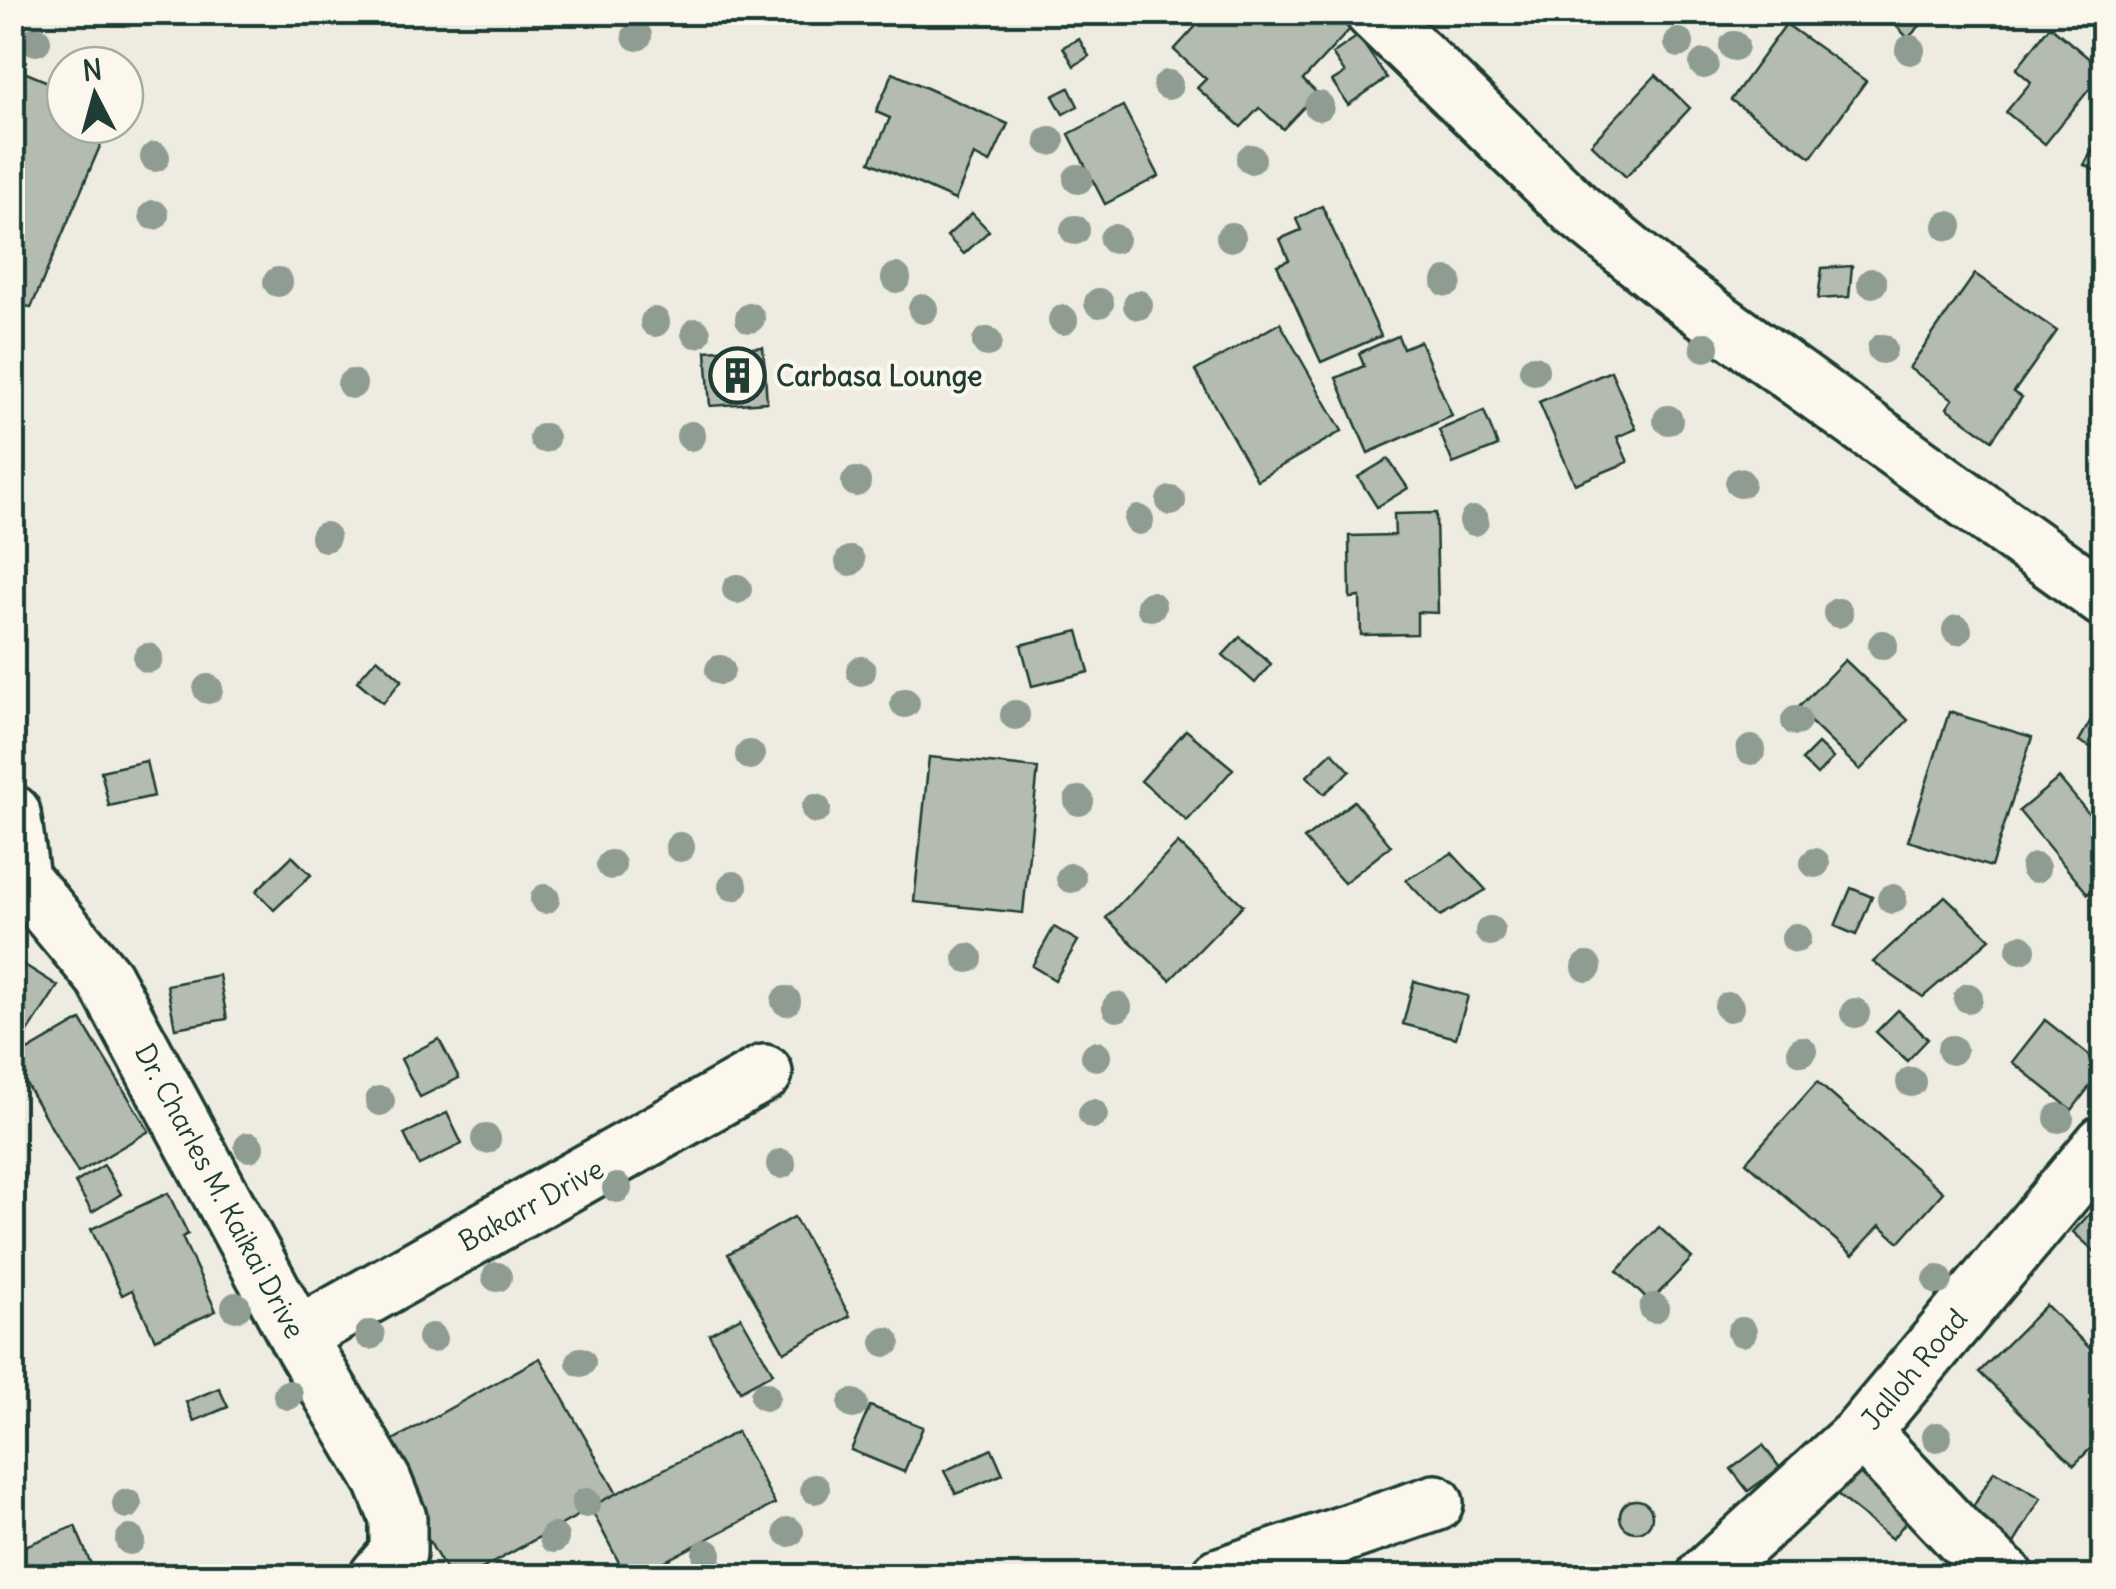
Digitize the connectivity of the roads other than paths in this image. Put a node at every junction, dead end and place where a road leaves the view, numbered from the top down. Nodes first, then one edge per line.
1 (1373, 12) edge
2 (2104, 599) edge
3 (12, 813) edge
4 (17, 883) edge
5 (764, 1073) dead end
6 (2104, 1143) edge
7 (298, 1336) junction
8 (1862, 1432) junction
9 (1434, 1503) dead end
10 (378, 1576) edge
11 (1220, 1576) edge
12 (1705, 1576) edge
13 (2006, 1576) edge

1 - 2 street
3 - 4 street, Dr. Charles M. Kaikai Drive
4 - 7 street, Dr. Charles M. Kaikai Drive
5 - 7 street, Bakarr Drive
6 - 8 street, Jalloh Road
7 - 10 street, Dr. Charles M. Kaikai Drive
8 - 12 street, Jalloh Road
8 - 13 street
9 - 11 street

